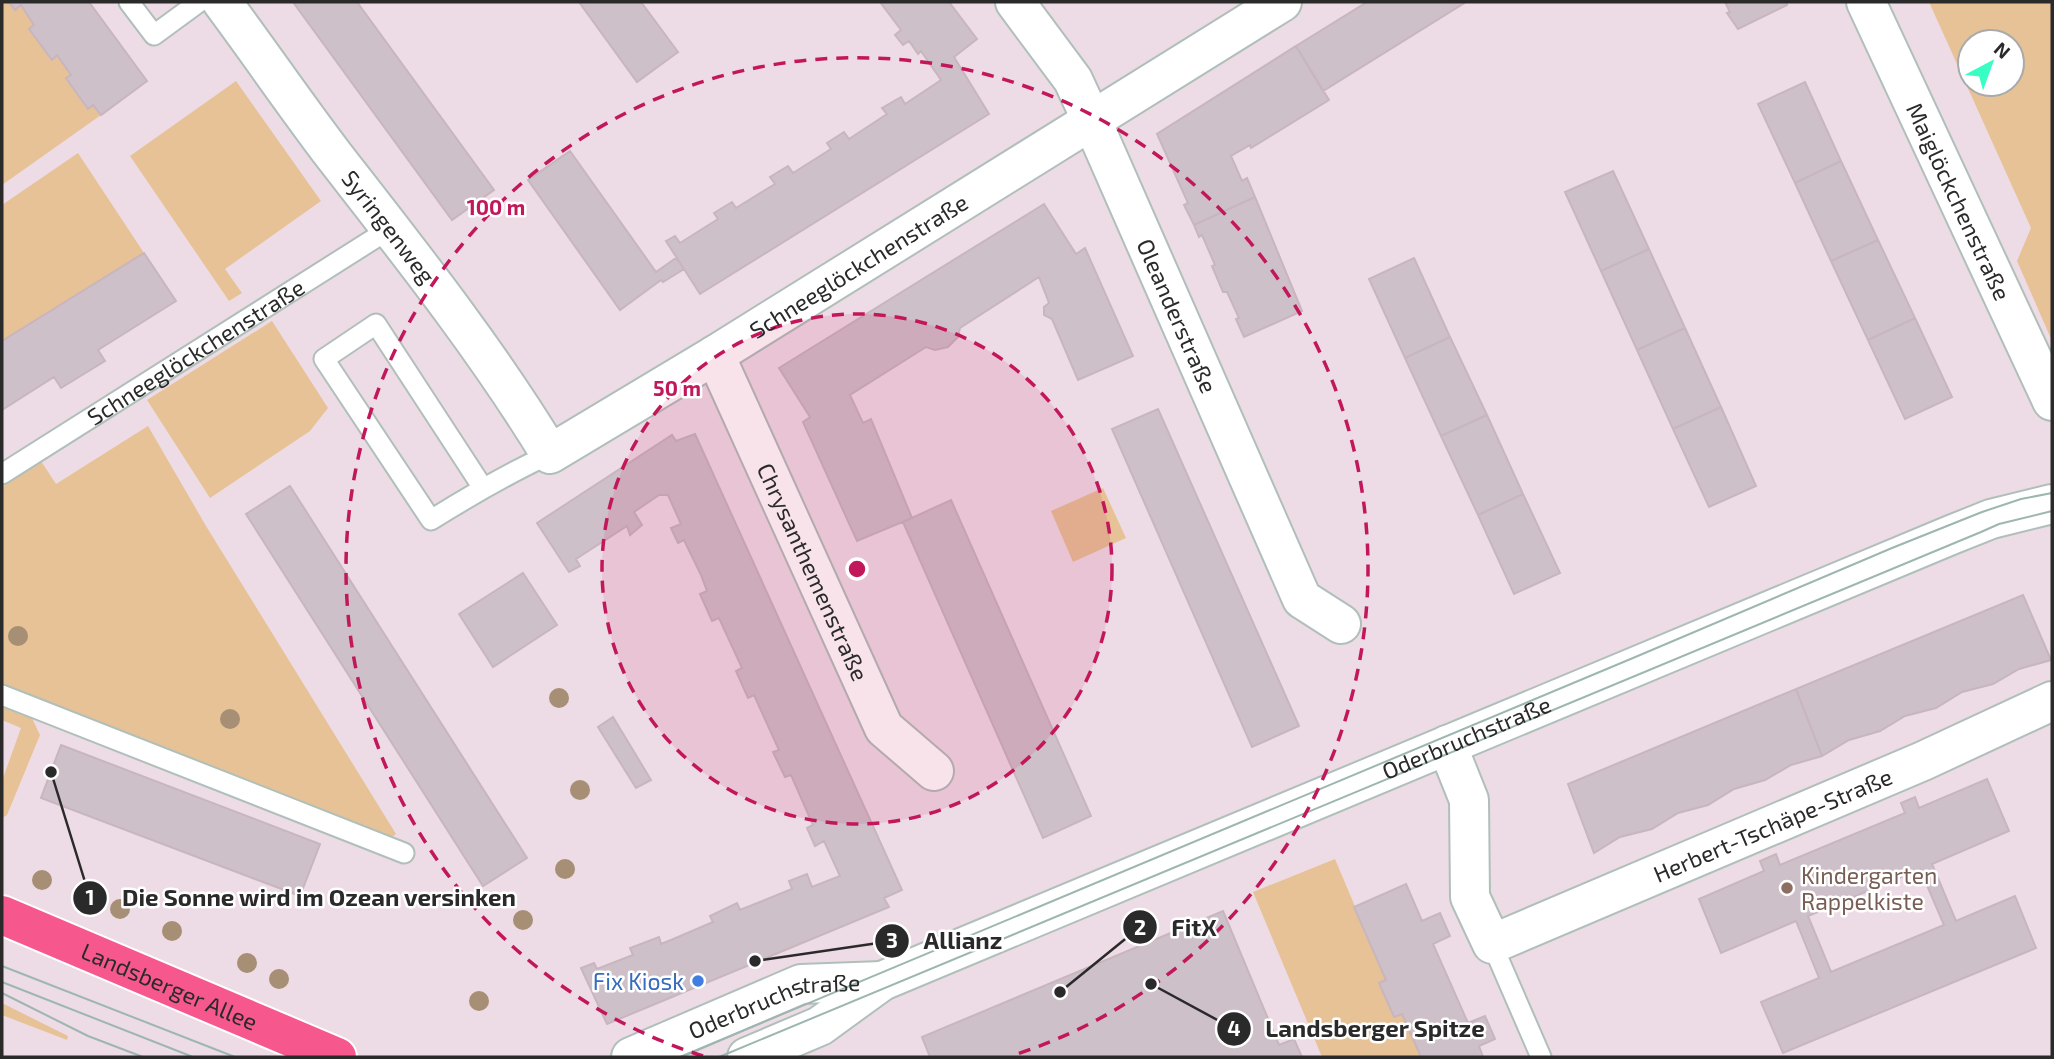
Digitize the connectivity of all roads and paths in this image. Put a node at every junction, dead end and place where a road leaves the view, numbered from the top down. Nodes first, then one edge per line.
1 (129, 2) edge
2 (199, 2) edge
3 (222, 2) edge
4 (1015, 2) edge
5 (1282, 2) edge
6 (1866, 2) edge
7 (1092, 121) junction
8 (391, 228) junction
9 (715, 355) junction
10 (2052, 401) edge
11 (550, 454) junction
12 (2, 474) edge
13 (483, 488) junction
14 (2052, 504) edge
15 (1341, 624) dead end
16 (2, 695) edge
17 (2052, 701) edge
18 (1447, 745) junction
19 (934, 771) dead end
20 (404, 853) dead end
21 (2, 915) edge
22 (1492, 944) junction
23 (882, 981) junction
24 (783, 1048) edge
25 (337, 1057) edge
26 (631, 1057) edge
27 (747, 1057) edge
28 (1541, 1057) edge

1 - 2 lane
3 - 8 street, Syringenweg
4 - 7 street, Oleanderstraße
5 - 7 street, Schneeglöckchenstraße
6 - 10 street, Maiglöckchenstraße
7 - 9 street, Schneeglöckchenstraße
7 - 15 street, Oleanderstraße
8 - 11 street, Syringenweg
8 - 12 lane, Schneeglöckchenstraße
9 - 11 street, Schneeglöckchenstraße
9 - 19 street, Chrysanthemenstraße
11 - 13 lane, Schneeglöckchenstraße
13 - 13 lane, Schneeglöckchenstraße
14 - 18 street, Oderbruchstraße
16 - 20 lane
17 - 22 street, Herbert-Tschäpe-Straße
18 - 22 street
18 - 23 street, Oderbruchstraße
21 - 25 main road, Landsberger Allee
22 - 28 lane
23 - 24 street, Oderbruchstraße
23 - 26 street, Oderbruchstraße
24 - 27 street, Oderbruchstraße

